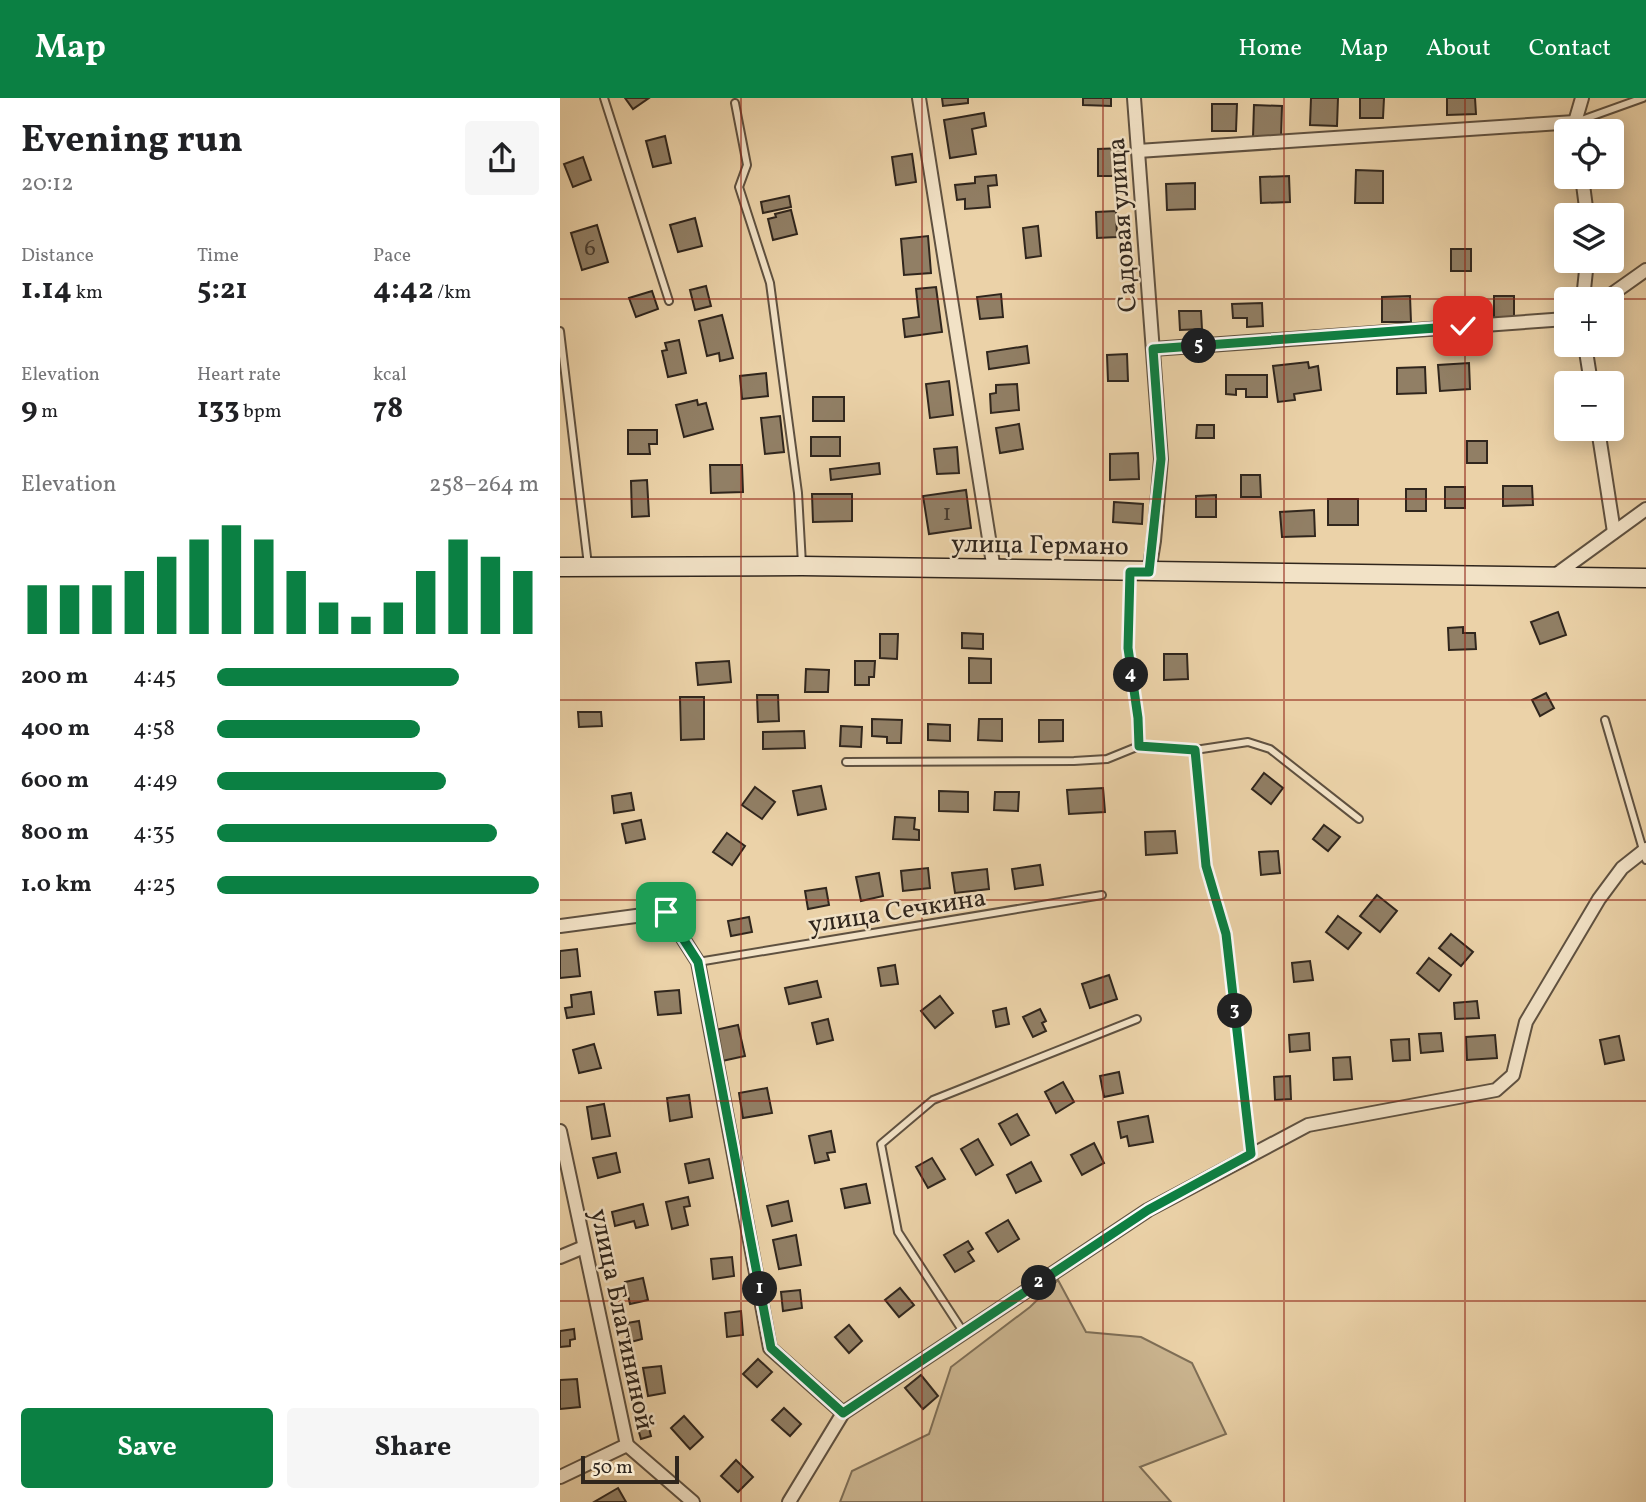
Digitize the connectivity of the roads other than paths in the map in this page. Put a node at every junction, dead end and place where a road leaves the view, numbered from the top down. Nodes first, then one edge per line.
1 (604, 98) edge
2 (919, 98) edge
3 (1134, 98) edge
4 (1582, 98) edge
5 (1643, 98) edge
6 (735, 103) dead end
7 (1577, 119) edge
8 (1594, 119) edge
9 (1554, 128) edge
10 (1138, 151) junction
11 (1646, 270) edge
12 (1622, 287) edge
13 (668, 301) dead end
14 (1554, 319) edge
15 (560, 331) edge
16 (1153, 349) junction
17 (1600, 441) edge
18 (1646, 509) edge
19 (1614, 532) junction
20 (802, 566) junction
21 (560, 567) edge
22 (589, 567) junction
23 (994, 570) junction
24 (1130, 572) junction
25 (1149, 572) junction
26 (1554, 576) junction
27 (1646, 578) edge
28 (1605, 720) dead end
29 (1139, 746) junction
30 (1195, 750) junction
31 (846, 762) dead end
32 (1359, 819) dead end
33 (1645, 853) edge
34 (1102, 895) dead end
35 (560, 926) edge
36 (698, 962) junction
37 (1137, 1019) dead end
38 (560, 1131) edge
39 (1251, 1154) junction
40 (584, 1247) junction
41 (560, 1257) edge
42 (964, 1333) junction
43 (843, 1413) junction
44 (628, 1445) junction
45 (560, 1477) edge
46 (693, 1502) edge
47 (789, 1502) edge

1 - 13 lane
2 - 23 street
3 - 10 street, Садовая улица
4 - 7 street
5 - 8 lane
6 - 20 lane
9 - 10 street
10 - 16 street, Садовая улица
11 - 12 street
14 - 16 street, Садовая улица
15 - 22 lane
16 - 25 street, Садовая улица
17 - 19 street
18 - 19 street
19 - 26 street
20 - 22 main road, улица Германо
20 - 23 main road, улица Германо
21 - 22 main road, улица Германо
23 - 24 main road, улица Германо
24 - 25 main road, улица Германо
24 - 29 lane
25 - 26 main road, улица Германо
26 - 27 main road, улица Германо
28 - 33 lane
29 - 30 lane
29 - 31 lane
30 - 32 lane
30 - 39 lane
33 - 39 street
34 - 36 lane, улица Сечкина
35 - 36 street
36 - 43 street
37 - 42 lane
38 - 40 street, улица Благининой
39 - 42 street
40 - 41 street
40 - 44 street, улица Благининой
42 - 43 street
43 - 47 street
44 - 45 street, улица Благининой
44 - 46 street

